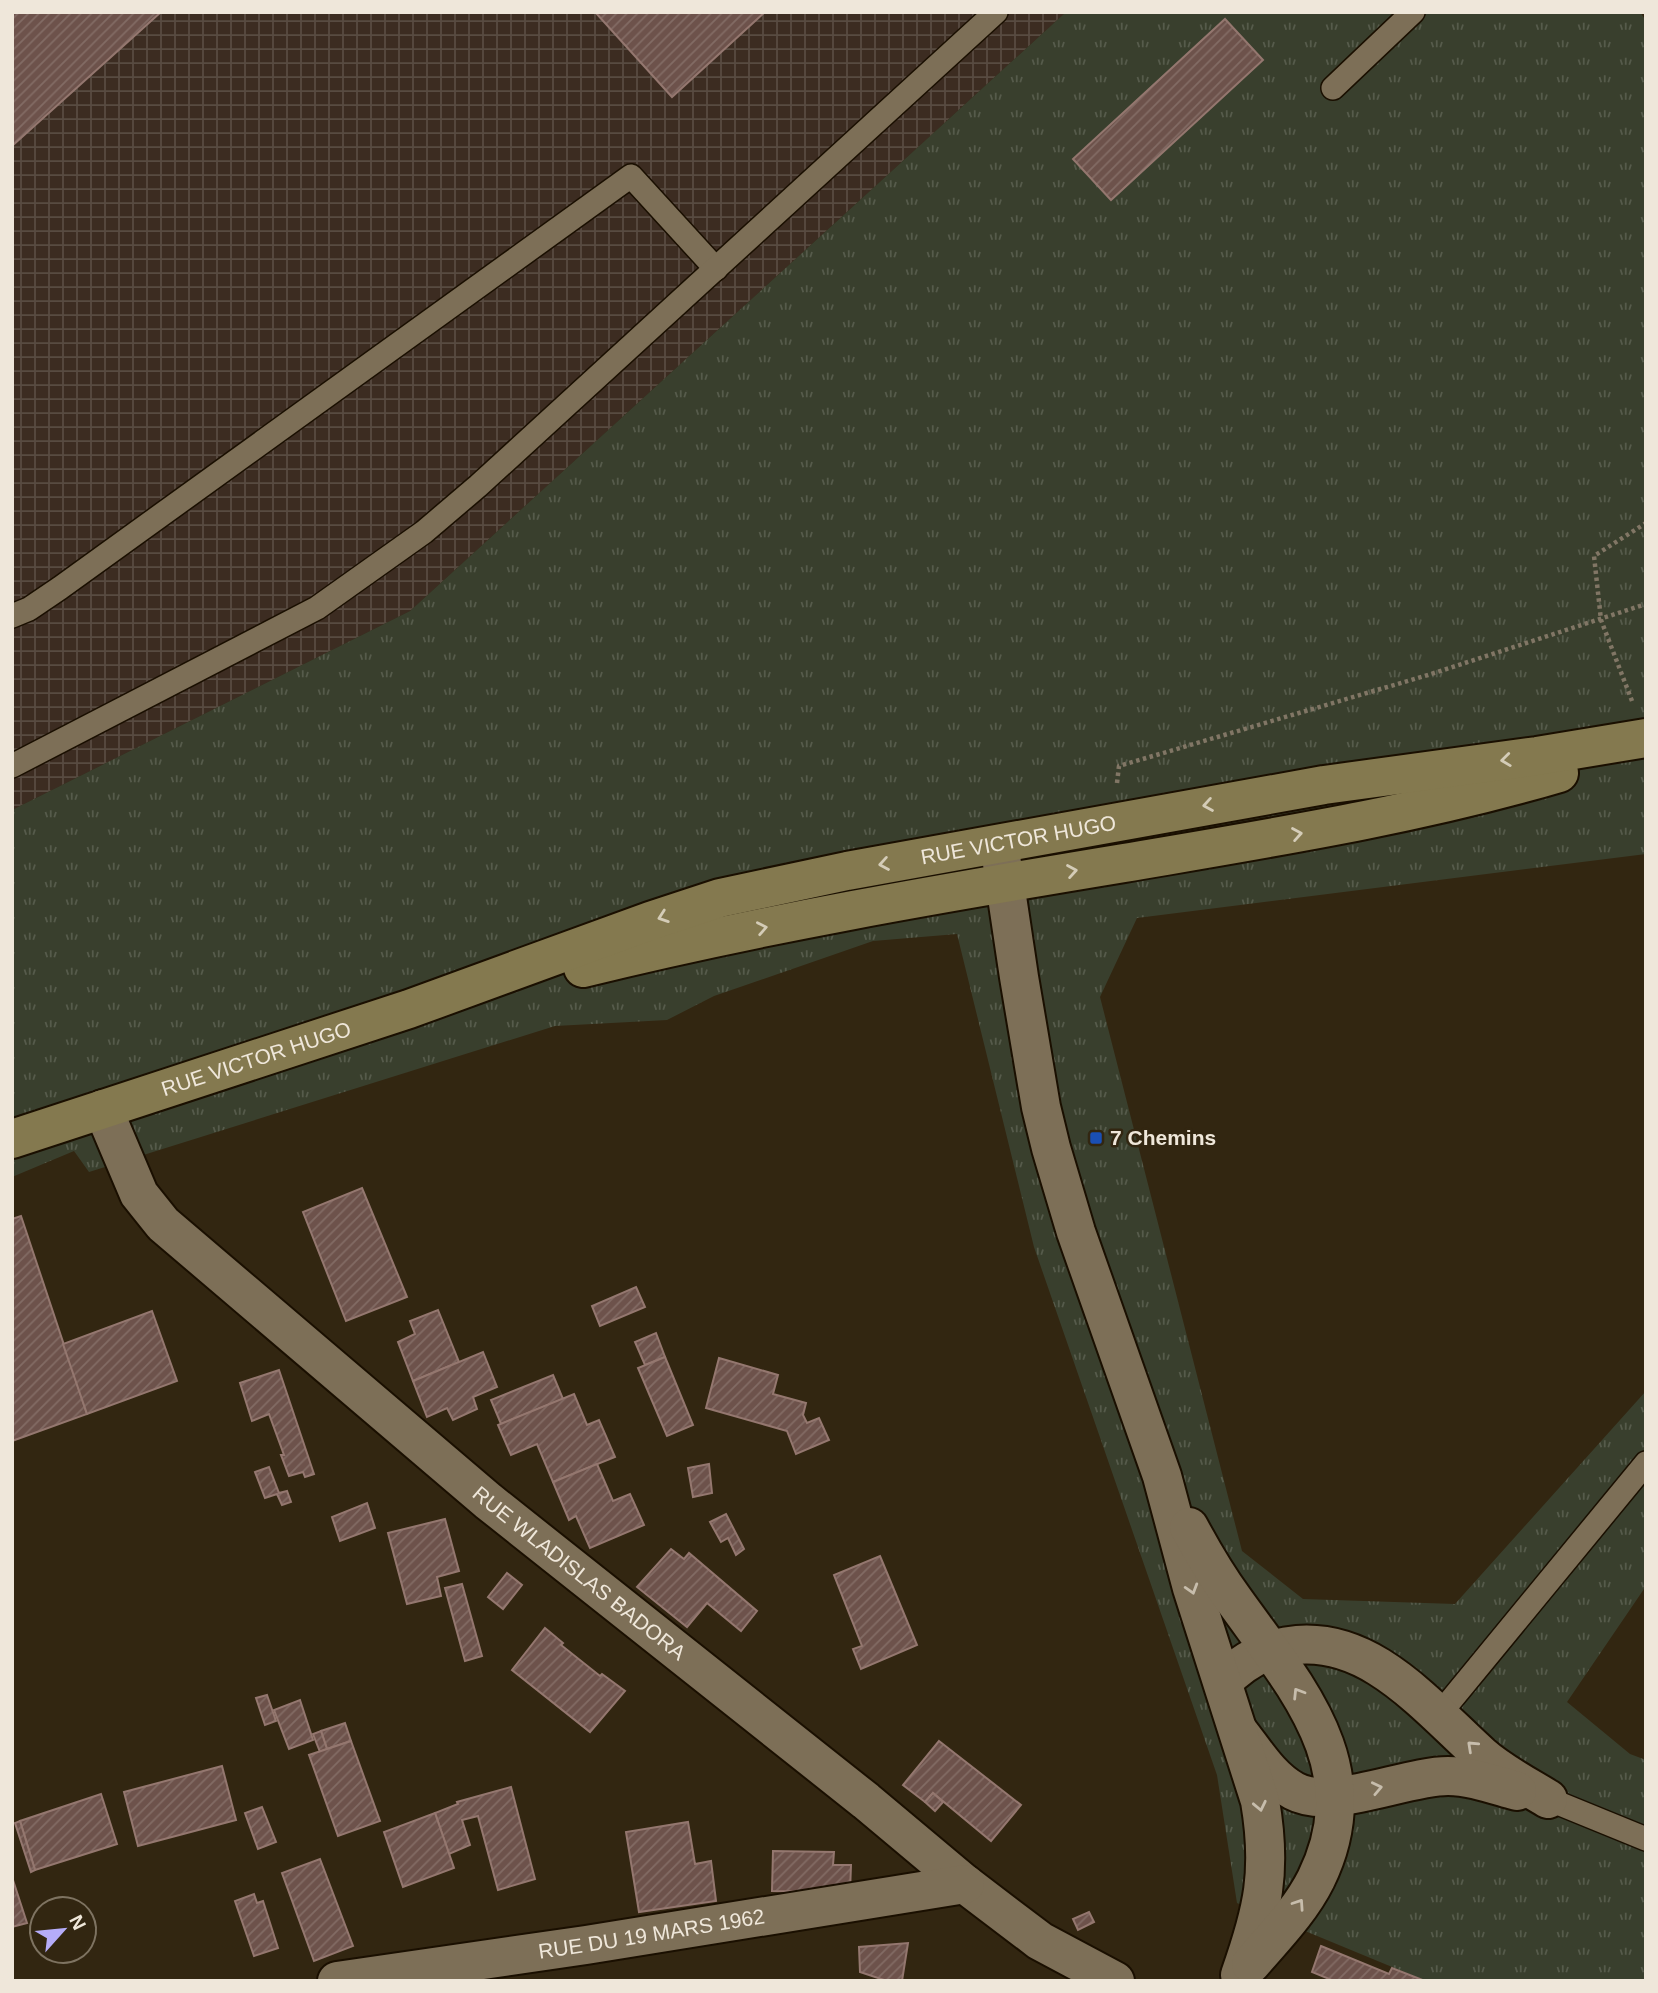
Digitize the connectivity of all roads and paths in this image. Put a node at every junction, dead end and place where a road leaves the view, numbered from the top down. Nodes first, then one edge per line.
1 (996, 12) edge
2 (1413, 12) edge
3 (1333, 88) dead end
4 (716, 269) junction
5 (1646, 523) edge
6 (1646, 604) edge
7 (12, 616) edge
8 (1601, 620) junction
9 (1636, 711) dead end
10 (12, 766) edge
11 (1113, 822) junction
12 (999, 843) junction
13 (1005, 883) junction
14 (409, 1010) junction
15 (103, 1109) junction
16 (12, 1139) edge
17 (1646, 1463) edge
18 (1162, 1476) junction
19 (1270, 1650) junction
20 (1223, 1682) junction
21 (1438, 1716) junction
22 (1239, 1732) junction
23 (1336, 1797) junction
24 (1548, 1799) junction
25 (1646, 1839) edge
26 (965, 1884) junction
27 (1238, 1978) edge
28 (337, 1981) edge
29 (1115, 1981) edge

1 - 4 lane
2 - 3 lane
4 - 7 lane
4 - 10 lane
5 - 8 path
6 - 8 path
8 - 9 path
8 - 11 path
11 - 12 main road, RUE VICTOR HUGO
13 -> 11 main road, RUE VICTOR HUGO
12 - 13 street
12 -> 14 main road, RUE VICTOR HUGO
14 -> 13 main road, RUE VICTOR HUGO
13 - 18 street
14 - 15 main road, RUE VICTOR HUGO
15 - 16 main road, RUE VICTOR HUGO
15 - 26 street, RUE WLADISLAS BADORA
17 - 21 lane
18 - 19 street
18 -> 20 street
19 - 20 street
19 - 21 street
23 -> 19 street
20 - 22 street
24 -> 21 street
22 - 23 street
22 -> 27 street
23 -> 24 street
27 -> 23 street
24 - 25 lane
26 - 28 street, RUE DU 19 MARS 1962
26 - 29 street, RUE WLADISLAS BADORA

